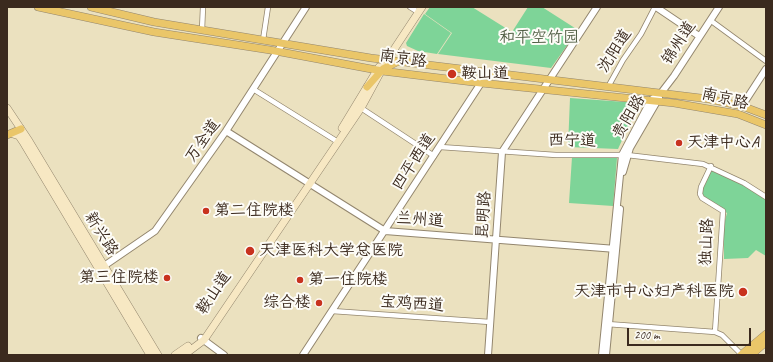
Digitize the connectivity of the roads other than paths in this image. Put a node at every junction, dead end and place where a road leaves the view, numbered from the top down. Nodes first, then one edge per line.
1 (38, 7) edge
2 (92, 7) edge
3 (203, 7) edge
4 (268, 7) edge
5 (306, 7) edge
6 (410, 7) edge
7 (597, 7) edge
8 (656, 7) edge
9 (719, 7) edge
10 (420, 10) edge
11 (710, 20) junction
12 (202, 30) junction
13 (699, 36) junction
14 (263, 40) junction
15 (282, 44) junction
16 (277, 52) junction
17 (387, 60) junction
18 (766, 61) edge
19 (401, 62) junction
20 (354, 66) junction
21 (766, 69) edge
22 (380, 70) junction
23 (402, 73) junction
24 (549, 80) junction
25 (376, 82) junction
26 (481, 83) junction
27 (367, 87) junction
28 (608, 87) junction
29 (253, 89) junction
30 (542, 90) junction
31 (661, 93) junction
32 (654, 100) junction
33 (742, 106) junction
34 (7, 108) edge
35 (361, 108) junction
36 (766, 114) edge
37 (766, 125) edge
38 (20, 129) junction
39 (226, 131) junction
40 (10, 134) edge
41 (336, 141) junction
42 (440, 147) junction
43 (502, 152) junction
44 (625, 155) junction
45 (434, 156) junction
46 (711, 166) junction
47 (309, 183) junction
48 (766, 197) edge
49 (385, 231) junction
50 (495, 238) junction
51 (614, 249) junction
52 (102, 267) junction
53 (332, 311) junction
54 (490, 322) junction
55 (607, 324) junction
56 (715, 332) junction
57 (766, 334) edge
58 (202, 339) junction
59 (766, 342) edge
60 (150, 355) edge
61 (158, 355) edge
62 (175, 355) edge
63 (184, 355) edge
64 (224, 355) edge
65 (303, 355) edge
66 (488, 355) edge
67 (602, 355) edge
68 (606, 355) edge
69 (742, 355) edge
70 (751, 355) edge

1 - 16 main road, 南京路
2 - 12 main road, 南京路
3 - 12 street
4 - 14 street
5 - 15 street, 万全道
6 - 10 street
7 - 24 street, 昆明路
8 - 13 street
8 - 28 street, 沈阳道
9 - 11 street, 锦州道
10 - 17 main road, 鞍山道
11 - 13 street, 锦州道
11 - 18 street
12 - 14 main road, 南京路
13 - 31 street, 锦州道
14 - 15 main road, 南京路
15 - 16 street, 万全道
15 - 17 main road, 南京路
16 - 20 main road, 南京路
16 - 29 street, 万全道
17 - 19 main road, 南京路
17 - 22 main road, 鞍山道
19 - 22 main road
19 - 24 main road, 南京路
20 - 22 main road, 南京路
20 - 27 main road
21 - 33 street
22 - 23 main road, 南京路
22 - 25 main road, 鞍山道
22 - 27 main road, 鞍山道
23 - 25 main road
23 - 26 main road, 南京路
24 - 28 main road, 南京路
24 - 30 street, 昆明路
25 - 35 main road, 鞍山道
26 - 30 main road, 南京路
26 - 42 street, 四平西道
27 - 41 main road, 鞍山道
28 - 31 main road, 南京路
29 - 39 street, 万全道
29 - 41 street
30 - 32 main road, 南京路
30 - 43 street, 昆明路
31 - 32 street, 贵阳路
31 - 33 main road, 南京路
32 - 37 main road, 南京路
32 - 44 street, 贵阳路
33 - 36 main road, 南京路
34 - 38 main road, 新兴路
35 - 41 main road, 鞍山道
35 - 45 street
38 - 40 main road
38 - 52 main road, 新兴路
39 - 47 street, 兰州道
39 - 52 street, 万全道
40 - 52 main road
41 - 47 main road, 鞍山道
42 - 43 street, 西宁道
42 - 45 street, 四平西道
43 - 44 street, 西宁道
43 - 50 street, 昆明路
44 - 46 street, 西宁道
44 - 51 street, 贵阳路
45 - 49 street, 四平西道
46 - 48 street, 西宁道
46 - 56 street, 独山路
47 - 49 street, 兰州道
47 - 58 main road, 鞍山道
49 - 50 street, 兰州道
49 - 53 street, 四平西道
50 - 51 street, 兰州道
50 - 54 street, 昆明路
51 - 55 street, 贵阳路
52 - 60 main road
52 - 61 main road, 新兴路
53 - 54 street, 宝鸡西道
53 - 65 street, 四平西道
54 - 66 street, 昆明路
55 - 56 street
55 - 67 street, 贵阳路
55 - 68 street, 贵阳路
56 - 69 street
57 - 69 main road
58 - 62 main road, 鞍山道
58 - 63 main road, 鞍山道
58 - 64 street
59 - 70 main road

